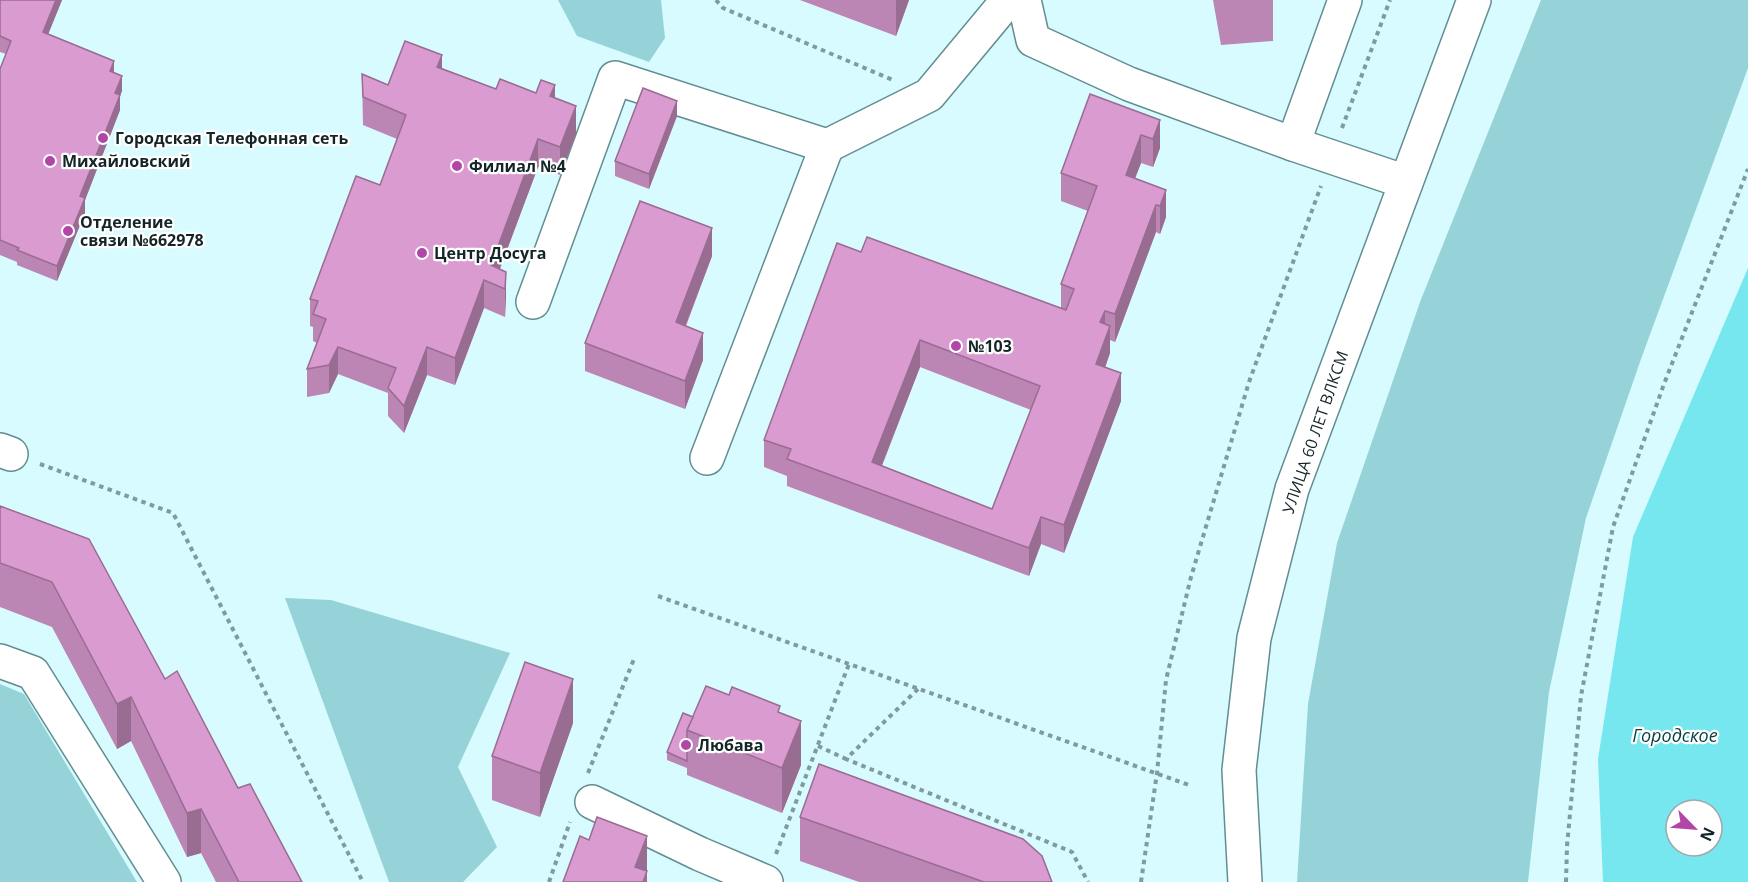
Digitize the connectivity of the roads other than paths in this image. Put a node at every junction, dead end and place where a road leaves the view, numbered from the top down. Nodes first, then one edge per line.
1 (1008, 0) edge
2 (1024, 0) edge
3 (1345, 0) edge
4 (1474, 0) edge
5 (1293, 144) junction
6 (827, 146) junction
7 (1406, 182) junction
8 (533, 302) dead end
9 (707, 458) dead end
10 (0, 661) edge
11 (592, 802) dead end
12 (164, 882) edge
13 (766, 882) edge
14 (1245, 882) edge

1 - 6 street
2 - 5 street
3 - 5 street
4 - 7 street, УЛИЦА 60 ЛЕТ ВЛКСМ
5 - 7 street
6 - 8 street
6 - 9 street
7 - 14 street, УЛИЦА 60 ЛЕТ ВЛКСМ
10 - 12 street
11 - 13 street

